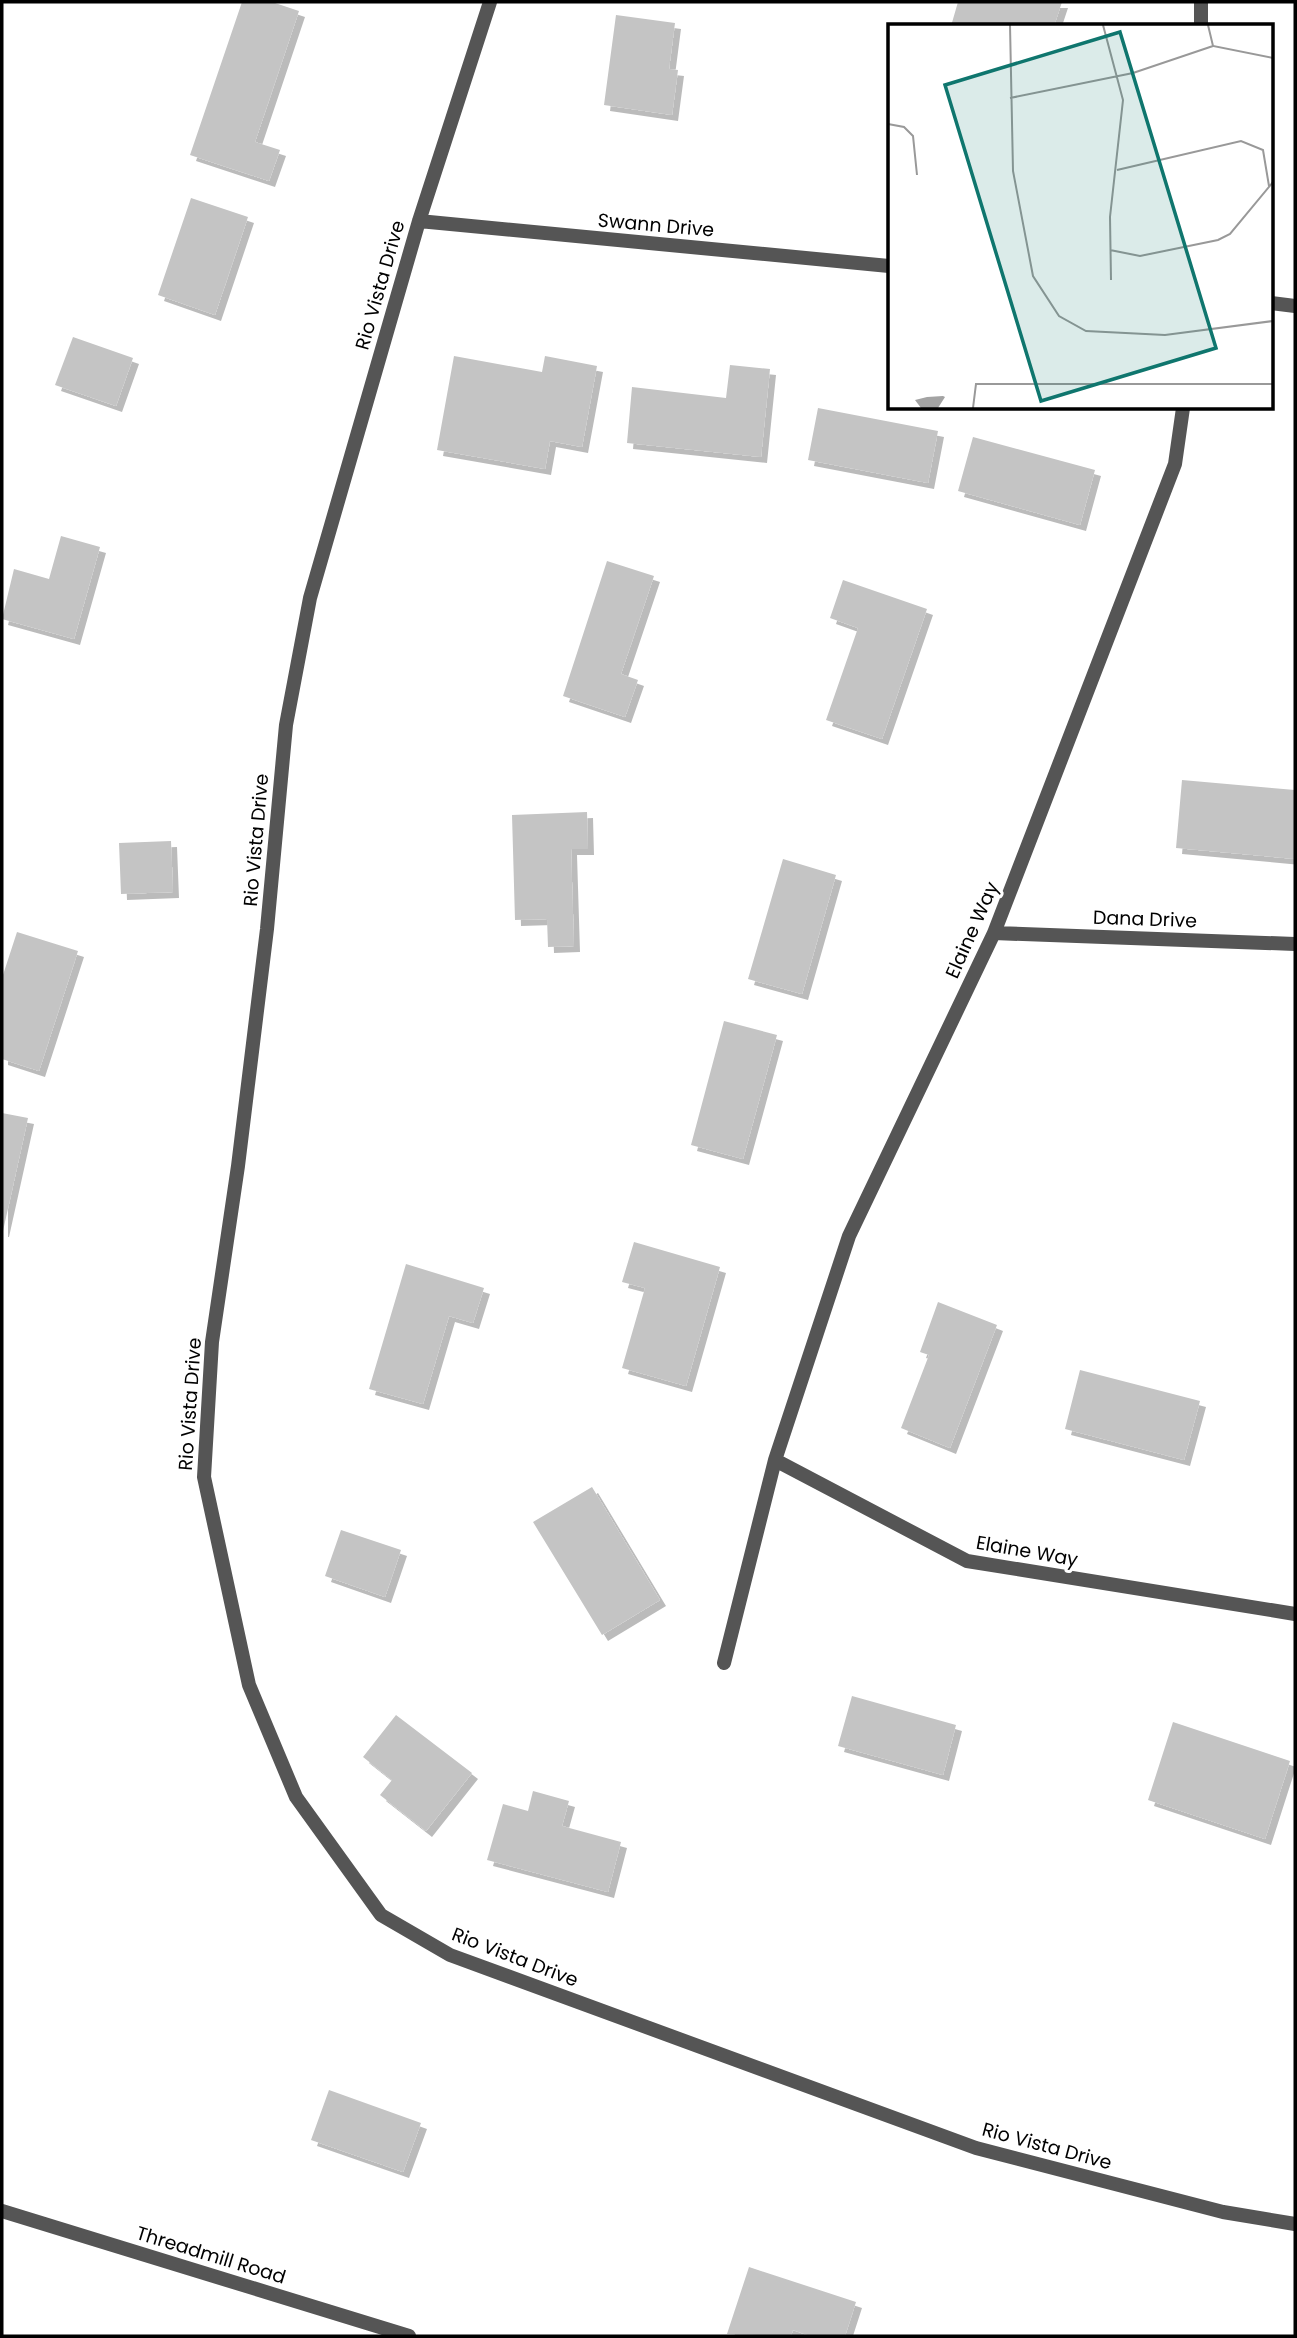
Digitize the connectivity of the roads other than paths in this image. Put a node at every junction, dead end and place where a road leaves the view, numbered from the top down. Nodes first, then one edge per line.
1 (490, 2) edge
2 (1201, 2) edge
3 (1201, 24) edge
4 (419, 222) junction
5 (888, 266) edge
6 (1272, 303) edge
7 (1295, 306) edge
8 (1183, 410) edge
9 (994, 933) junction
10 (1295, 944) edge
11 (775, 1460) junction
12 (1295, 1614) edge
13 (724, 1663) dead end
14 (2, 2211) edge
15 (1295, 2224) edge
16 (409, 2336) edge

1 - 4 street, Rio Vista Drive
2 - 3 street
4 - 5 street, Swann Drive
4 - 15 street, Rio Vista Drive
6 - 7 street
8 - 9 street, Elaine Way
9 - 10 street, Dana Drive
9 - 11 street, Elaine Way
11 - 12 street, Elaine Way
11 - 13 street, Elaine Way
14 - 16 street, Threadmill Road

